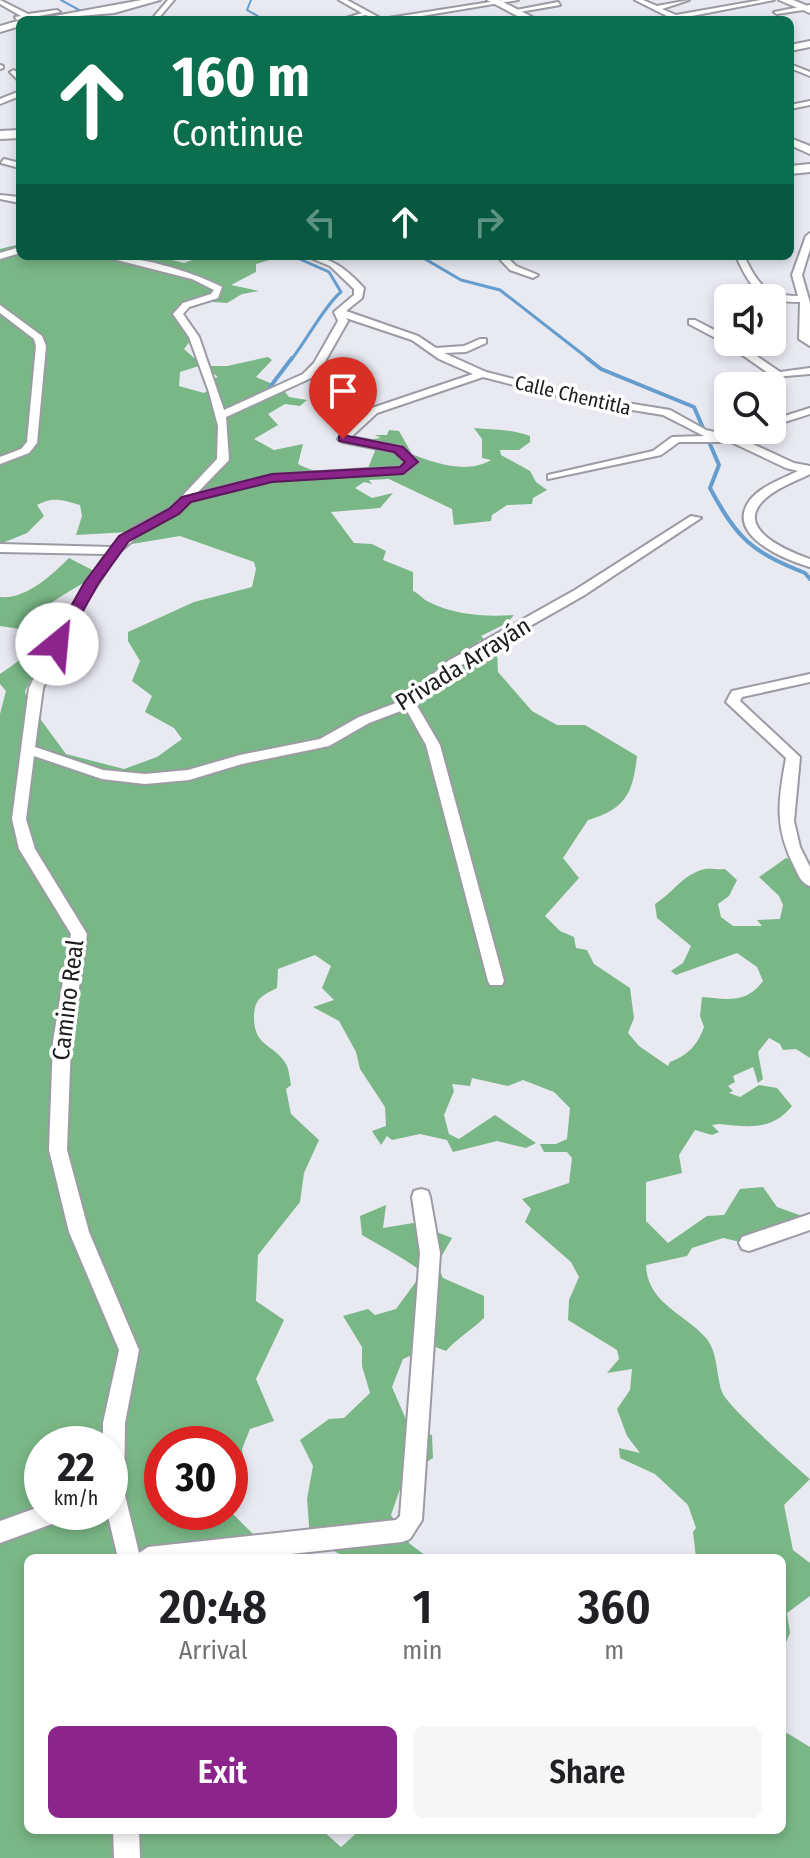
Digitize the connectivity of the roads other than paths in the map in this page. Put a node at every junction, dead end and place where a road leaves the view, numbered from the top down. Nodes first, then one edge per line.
1 (155, 0) edge
2 (171, 0) edge
3 (342, 0) edge
4 (638, 0) edge
5 (686, 0) edge
6 (771, 0) edge
7 (784, 0) edge
8 (0, 1) edge
9 (48, 1) edge
10 (495, 1) edge
11 (558, 4) dead end
12 (514, 5) edge
13 (657, 8) junction
14 (808, 8) edge
15 (777, 12) dead end
16 (368, 13) junction
17 (63, 15) junction
18 (18, 16) edge
19 (52, 16) edge
20 (58, 16) edge
21 (157, 16) edge
22 (357, 16) edge
23 (374, 16) edge
24 (407, 16) edge
25 (673, 16) edge
26 (694, 16) edge
27 (14, 72) dead end
28 (16, 75) edge
29 (810, 103) edge
30 (800, 105) junction
31 (794, 106) edge
32 (810, 109) edge
33 (4, 161) dead end
34 (16, 165) edge
35 (810, 236) edge
36 (122, 260) edge
37 (322, 260) edge
38 (505, 260) edge
39 (742, 260) edge
40 (533, 275) dead end
41 (804, 299) junction
42 (0, 308) edge
43 (339, 312) junction
44 (692, 322) dead end
45 (714, 334) edge
46 (483, 341) dead end
47 (810, 343) edge
48 (436, 351) junction
49 (750, 356) edge
50 (810, 371) edge
51 (482, 374) junction
52 (810, 411) edge
53 (220, 416) junction
54 (786, 419) edge
55 (707, 436) junction
56 (714, 437) edge
57 (744, 444) edge
58 (0, 461) edge
59 (809, 469) edge
60 (552, 477) dead end
61 (187, 499) junction
62 (695, 518) dead end
63 (0, 548) edge
64 (114, 551) junction
65 (810, 563) edge
66 (810, 678) edge
67 (409, 703) junction
68 (27, 749) junction
69 (810, 881) edge
70 (496, 981) dead end
71 (421, 1197) dead end
72 (810, 1222) edge
73 (749, 1243) dead end
74 (114, 1426) edge
75 (24, 1523) edge
76 (121, 1530) edge
77 (0, 1532) edge
78 (128, 1554) edge
79 (186, 1554) edge
80 (126, 1834) edge
81 (127, 1858) edge

1 - 17 main road
2 - 21 street
3 - 16 street
4 - 13 street
5 - 13 street
6 - 26 street
7 - 14 street
8 - 18 street
9 - 17 street
9 - 17 street
10 - 12 street
10 - 24 street
11 - 12 street
13 - 25 street
14 - 15 street
16 - 22 street
16 - 23 street
17 - 19 street
17 - 20 main road
27 - 28 street
29 - 30 street
30 - 31 street
30 - 32 street
33 - 34 street
35 - 41 street
36 - 53 street, Camino Real
37 - 43 street
38 - 40 street
39 - 41 street
41 - 47 street
42 - 58 street
43 - 48 street, Calle Chentitla
43 - 53 street
44 - 45 street
46 - 48 street
48 - 51 street, Calle Chentitla
49 - 50 street
51 - 55 street, Calle Chentitla
51 - 61 street
52 - 54 street
53 - 61 street, Camino Real
55 - 56 street
55 - 60 street
57 - 59 street
59 - 65 street
61 - 64 street, Camino Real
62 - 67 street, Privada Arrayán
63 - 64 street
64 - 68 street, Camino Real
66 - 69 street
67 - 68 street, Privada Arrayán
67 - 70 street
68 - 74 street, Camino Real
71 - 79 street
72 - 73 street
75 - 77 street
76 - 78 street, Camino Real
80 - 81 street

